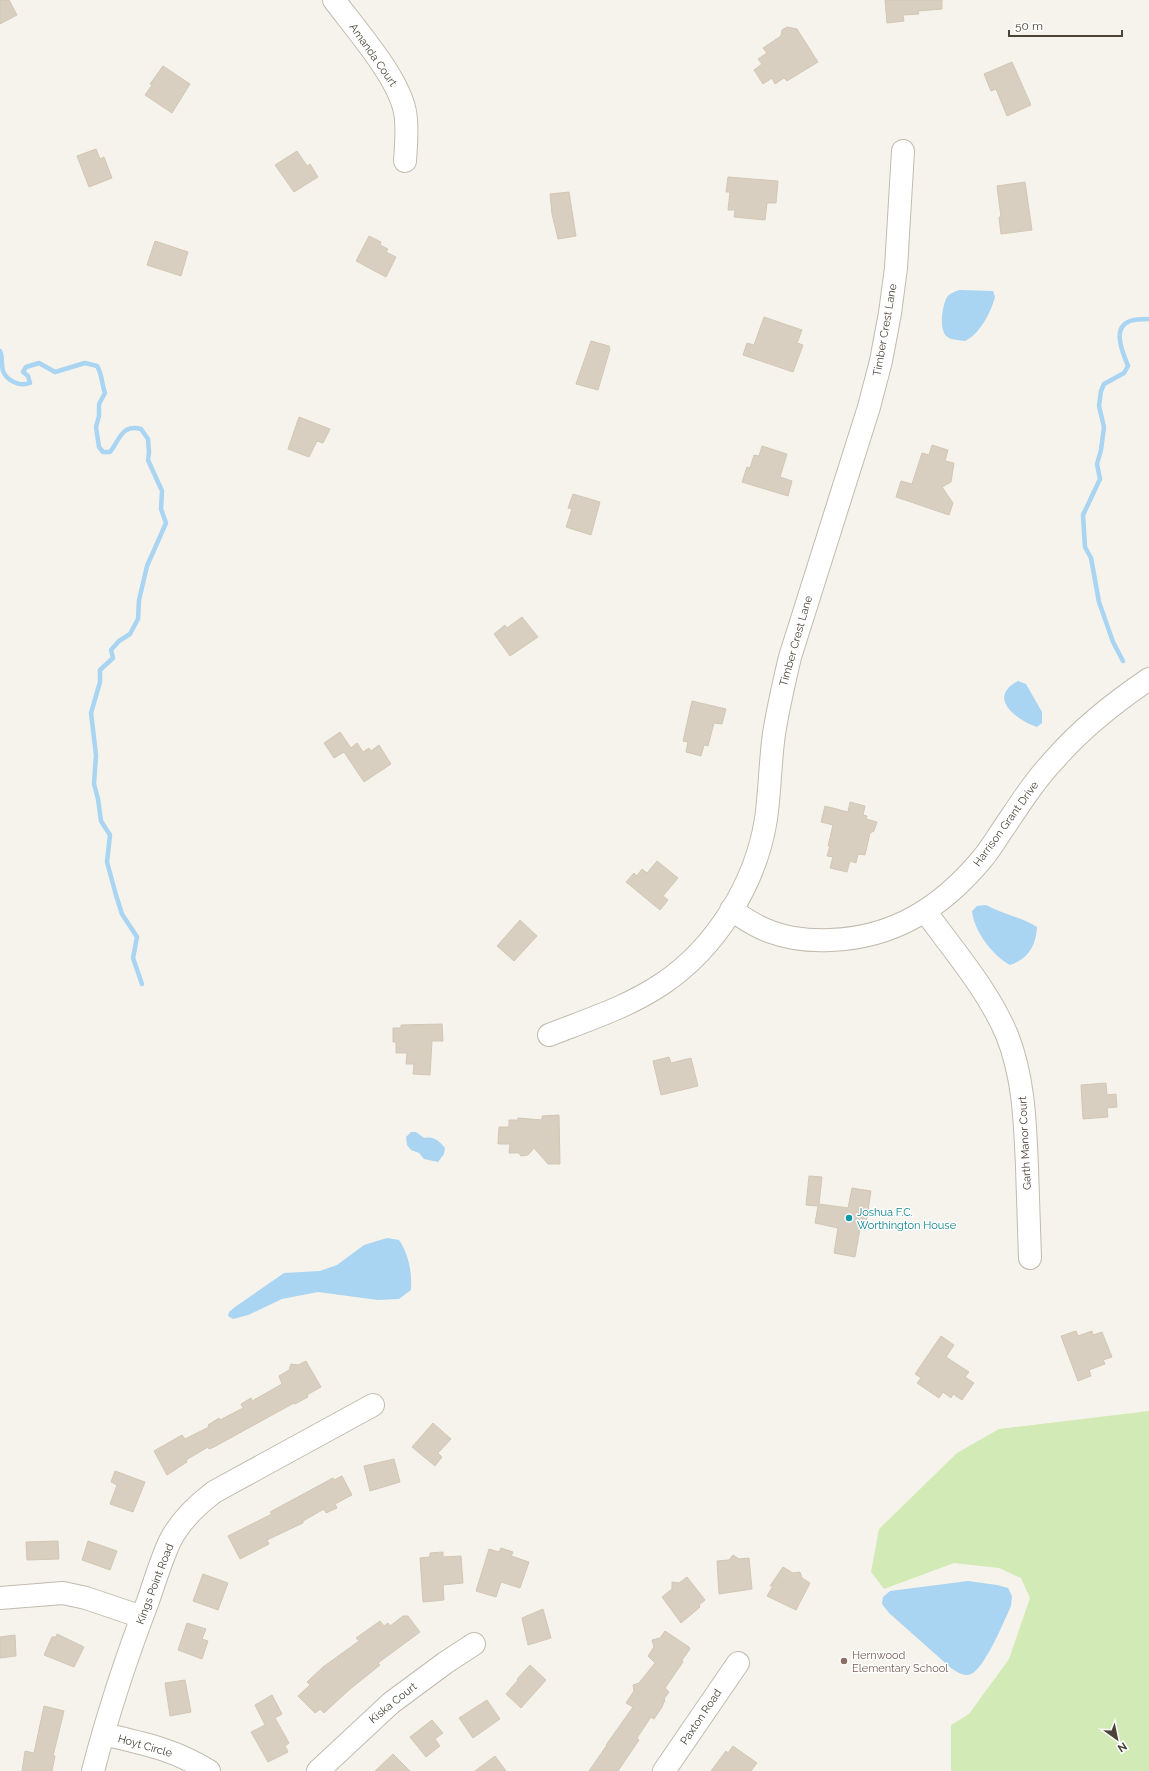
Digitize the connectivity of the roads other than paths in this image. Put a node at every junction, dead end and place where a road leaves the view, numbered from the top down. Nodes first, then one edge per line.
1 (334, 0) edge
2 (903, 151) dead end
3 (405, 161) dead end
4 (1149, 679) edge
5 (731, 910) junction
6 (925, 911) junction
7 (549, 1035) dead end
8 (1030, 1258) dead end
9 (373, 1405) dead end
10 (0, 1598) edge
11 (142, 1617) junction
12 (474, 1644) dead end
13 (738, 1663) dead end
14 (102, 1734) junction
15 (93, 1771) edge
16 (208, 1771) edge
17 (318, 1771) edge
18 (664, 1771) edge

1 - 3 street, Amanda Court
2 - 5 street, Timber Crest Lane
4 - 6 street, Harrison Grant Drive
5 - 6 street, Harrison Grant Drive
5 - 7 street, Timber Crest Lane
6 - 8 street, Garth Manor Court
9 - 11 street, Kings Point Road
10 - 11 street
11 - 14 street, Kings Point Road
12 - 17 street, Kiska Court
13 - 18 street, Paxton Road
14 - 15 street, Kings Point Road
14 - 16 street, Hoyt Circle

